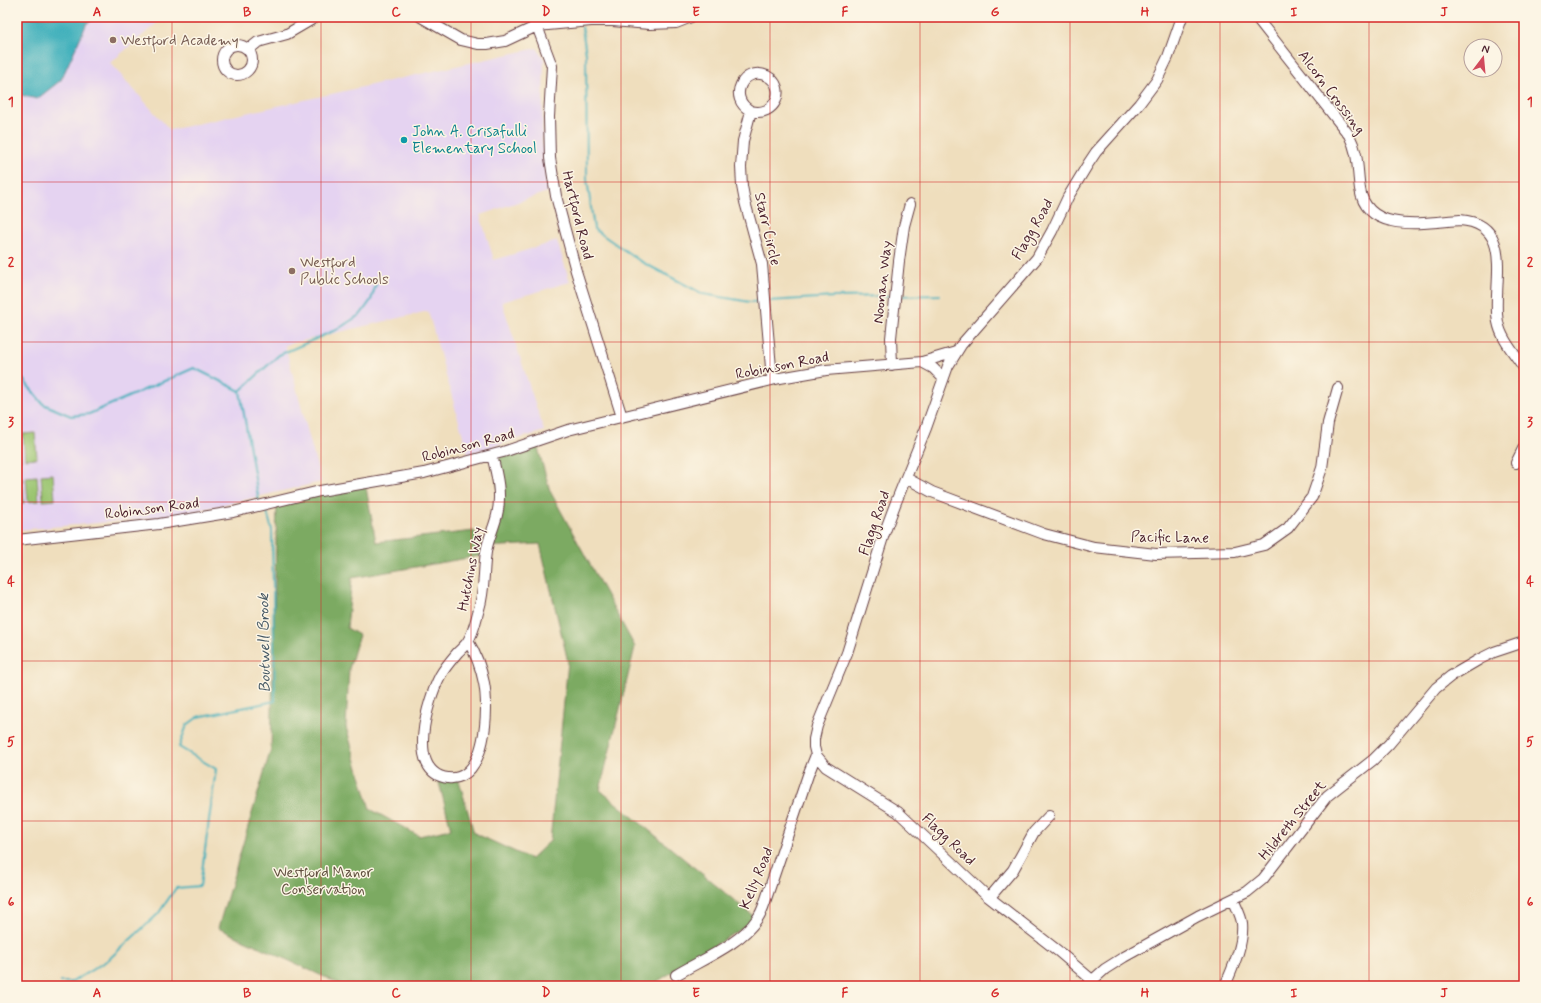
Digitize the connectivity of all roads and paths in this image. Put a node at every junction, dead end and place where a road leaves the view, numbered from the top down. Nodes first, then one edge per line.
1 (316, 17) edge
2 (421, 17) edge
3 (531, 17) edge
4 (691, 17) edge
5 (1182, 17) edge
6 (1256, 17) edge
7 (538, 26) junction
8 (248, 50) dead end
9 (750, 111) dead end
10 (910, 204) dead end
11 (956, 352) junction
12 (1520, 355) edge
13 (922, 362) junction
14 (892, 365) junction
15 (1524, 368) edge
16 (943, 378) junction
17 (772, 380) junction
18 (1338, 388) dead end
19 (622, 418) junction
20 (1524, 447) edge
21 (492, 455) junction
22 (1516, 463) dead end
23 (906, 478) junction
24 (17, 540) edge
25 (468, 641) junction
26 (1524, 642) edge
27 (816, 755) junction
28 (1049, 816) dead end
29 (990, 897) junction
30 (1233, 899) junction
31 (676, 975) dead end
32 (1089, 983) edge
33 (1225, 986) edge

1 - 8 street
2 - 7 street
3 - 7 street, Hartford Road
4 - 7 street
5 - 11 street, Flagg Road
6 - 12 street, Alcorn Crossing
7 - 19 street, Hartford Road
9 - 17 street, Starr Circle
10 - 14 street, Noonan Way
11 - 13 street, Robinson Road
11 - 16 street, Flagg Road
12 - 15 street, Alcorn Crossing
13 - 14 street, Robinson Road
13 - 16 street
14 - 17 street, Robinson Road
16 - 23 street, Flagg Road
17 - 19 street, Robinson Road
18 - 23 street, Pacific Lane
19 - 21 street, Robinson Road
20 - 22 street
21 - 24 street, Robinson Road
21 - 25 street, Hutchins Way
23 - 27 street, Flagg Road
25 - 25 street, Hutchins Way
26 - 30 street, Hildreth Street
27 - 29 street, Flagg Road
27 - 31 street, Kelly Road
28 - 29 street
29 - 32 street, Flagg Road
30 - 32 street, Hildreth Street
30 - 33 street

